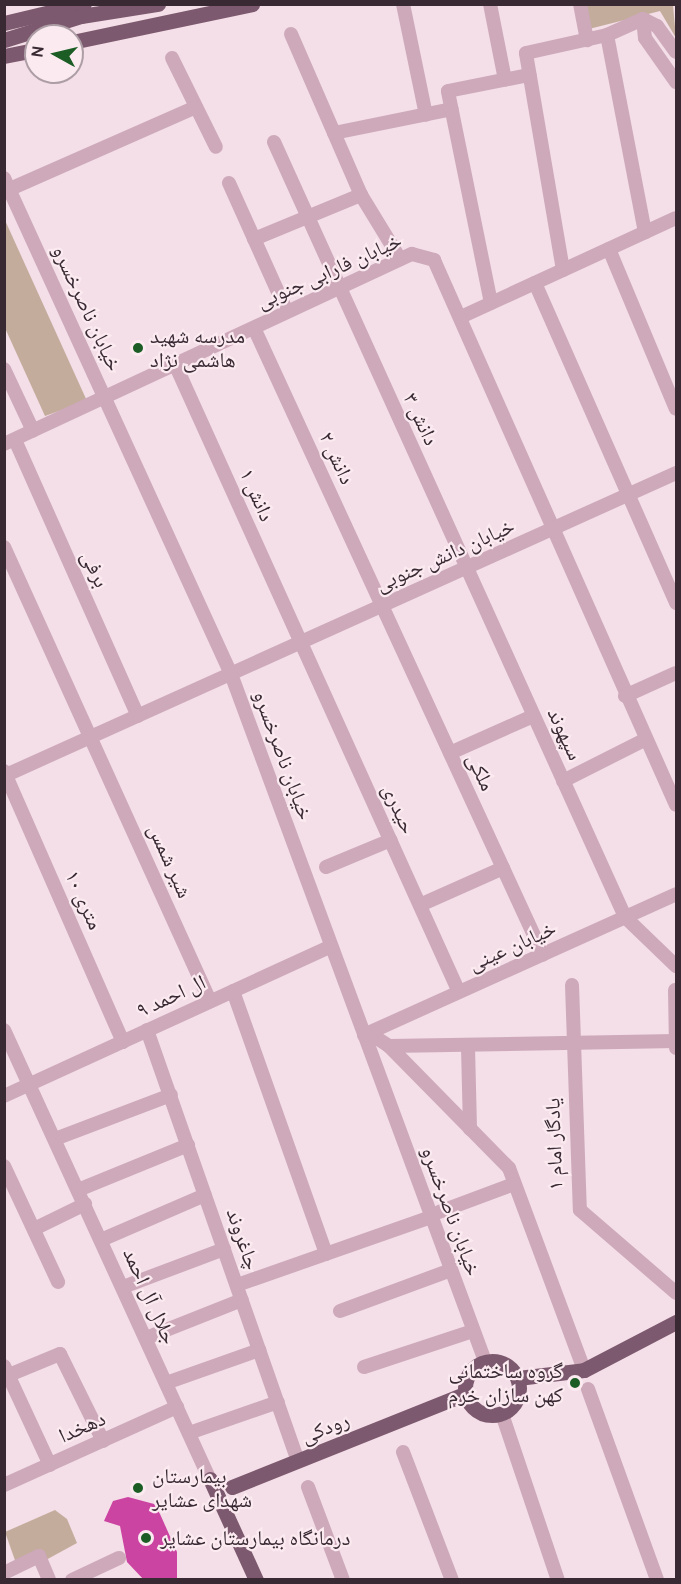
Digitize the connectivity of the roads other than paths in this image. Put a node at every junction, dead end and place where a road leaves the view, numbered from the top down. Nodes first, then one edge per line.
1 (158, 4) edge
2 (252, 4) edge
3 (403, 4) edge
4 (490, 4) edge
5 (580, 4) edge
6 (83, 10) edge
7 (643, 19) junction
8 (4, 23) edge
9 (66, 24) edge
10 (291, 34) dead end
11 (607, 35) junction
12 (84, 39) edge
13 (4, 40) edge
14 (587, 40) junction
15 (24, 51) edge
16 (676, 52) edge
17 (4, 56) edge
18 (172, 58) dead end
19 (529, 75) junction
20 (506, 80) junction
21 (676, 82) edge
22 (196, 107) junction
23 (452, 110) junction
24 (426, 115) junction
25 (334, 134) junction
26 (274, 142) dead end
27 (216, 147) dead end
28 (7, 183) edge
29 (229, 183) dead end
30 (361, 195) junction
31 (307, 217) junction
32 (676, 218) edge
33 (645, 232) junction
34 (254, 239) junction
35 (609, 249) junction
36 (400, 259) junction
37 (563, 270) junction
38 (535, 283) junction
39 (338, 288) junction
40 (491, 303) junction
41 (287, 312) junction
42 (463, 316) junction
43 (254, 328) junction
44 (175, 364) junction
45 (4, 369) edge
46 (105, 397) junction
47 (676, 409) edge
48 (33, 431) junction
49 (10, 442) edge
50 (676, 473) edge
51 (627, 496) junction
52 (553, 529) junction
53 (4, 547) edge
54 (466, 568) junction
55 (674, 588) edge
56 (676, 603) edge
57 (382, 606) junction
58 (301, 642) junction
59 (676, 673) edge
60 (231, 674) junction
61 (625, 696) junction
62 (138, 716) junction
63 (533, 716) junction
64 (91, 737) junction
65 (644, 740) junction
66 (450, 753) junction
67 (5, 774) edge
68 (563, 781) junction
69 (676, 805) edge
70 (391, 840) junction
71 (326, 867) dead end
72 (502, 868) junction
73 (676, 894) edge
74 (420, 905) junction
75 (625, 917) junction
76 (331, 946) junction
77 (543, 955) junction
78 (676, 966) edge
79 (572, 985) dead end
80 (675, 990) edge
81 (233, 991) junction
82 (459, 992) junction
83 (210, 1002) junction
84 (4, 1030) edge
85 (147, 1030) junction
86 (367, 1034) junction
87 (676, 1041) edge
88 (123, 1042) junction
89 (390, 1046) junction
90 (572, 1046) junction
91 (468, 1047) junction
92 (676, 1050) edge
93 (29, 1085) junction
94 (171, 1095) junction
95 (4, 1096) edge
96 (470, 1129) junction
97 (55, 1139) junction
98 (188, 1145) junction
99 (4, 1166) edge
100 (514, 1184) junction
101 (78, 1190) junction
102 (206, 1195) junction
103 (85, 1204) junction
104 (435, 1215) junction
105 (34, 1229) junction
106 (101, 1240) junction
107 (224, 1249) junction
108 (326, 1254) junction
109 (451, 1270) junction
110 (58, 1282) dead end
111 (237, 1285) junction
112 (123, 1287) junction
113 (676, 1293) edge
114 (242, 1300) junction
115 (340, 1311) dead end
116 (676, 1322) edge
117 (473, 1330) junction
118 (146, 1338) junction
119 (260, 1350) junction
120 (484, 1362) junction
121 (364, 1367) dead end
122 (584, 1370) junction
123 (7, 1371) edge
124 (518, 1378) junction
125 (166, 1383) junction
126 (588, 1389) dead end
127 (465, 1394) junction
128 (278, 1402) junction
129 (177, 1407) junction
130 (502, 1414) junction
131 (189, 1433) junction
132 (103, 1441) junction
133 (403, 1452) dead end
134 (298, 1461) junction
135 (50, 1465) junction
136 (210, 1479) junction
137 (4, 1485) edge
138 (308, 1486) dead end
139 (232, 1487) junction
140 (230, 1521) junction
141 (118, 1558) dead end
142 (4, 1573) edge
143 (49, 1580) edge
144 (72, 1580) edge
145 (256, 1580) edge
146 (343, 1580) edge
147 (452, 1580) edge
148 (558, 1580) edge
149 (657, 1580) edge

1 - 6 main road
2 - 12 main road
3 - 24 street
4 - 20 street
5 - 14 street
6 - 8 main road
6 - 9 main road
6 - 13 main road
7 - 11 street
7 - 16 street
7 - 21 street
10 - 25 street
11 - 14 street
11 - 33 street
14 - 19 street
15 - 17 main road
18 - 22 street
19 - 20 street
19 - 37 street
20 - 23 street
22 - 27 street
22 - 28 street
23 - 24 street
23 - 40 street
24 - 25 street
25 - 30 street
26 - 31 street, دانش ۳
28 - 46 street, خیابان ناصرخسرو
29 - 34 street
30 - 31 street
30 - 36 street
31 - 34 street
31 - 39 street, دانش ۳
32 - 33 street
33 - 35 street
34 - 41 street
35 - 37 street
35 - 47 street
36 - 39 street, خیابان فارابی جنوبی
36 - 42 street, خیابان فارابی جنوبی
37 - 38 street
38 - 40 street
38 - 51 street
39 - 41 street, خیابان فارابی جنوبی
39 - 54 street, دانش ۳
40 - 42 street
41 - 43 street, خیابان فارابی جنوبی
42 - 52 street, خیابان فارابی جنوبی
43 - 44 street, خیابان فارابی جنوبی
43 - 57 street, دانش ۲
44 - 46 street, خیابان فارابی جنوبی
44 - 58 street, دانش ۱
45 - 48 street
46 - 48 street, خیابان فارابی جنوبی
46 - 60 street, خیابان ناصرخسرو
48 - 49 street, خیابان فارابی جنوبی
49 - 62 street, برفی
50 - 51 street, خیابان دانش جنوبی
51 - 52 street, خیابان دانش جنوبی
51 - 55 street
52 - 54 street, خیابان دانش جنوبی
52 - 61 street
53 - 64 street
54 - 57 street, خیابان دانش جنوبی
54 - 63 street, سپهوند
55 - 56 street
57 - 58 street, خیابان دانش جنوبی
57 - 66 street, ملکی
58 - 60 street, خیابان دانش جنوبی
58 - 70 street, حیدری
59 - 61 street
60 - 62 street, خیابان دانش جنوبی
60 - 76 street, خیابان ناصرخسرو
61 - 65 street
62 - 64 street, خیابان دانش جنوبی
63 - 66 street
63 - 68 street, سپهوند
64 - 67 street, خیابان دانش جنوبی
64 - 83 street, شیر شمس
65 - 68 street
65 - 69 street
66 - 72 street, ملکی
67 - 88 street, ۱۰ متری
68 - 75 street, سپهوند
70 - 71 street
70 - 74 street, حیدری
72 - 74 street
72 - 77 street, ملکی
73 - 75 street, خیابان عینی
74 - 82 street, حیدری
75 - 77 street, خیابان عینی
75 - 78 street
76 - 81 street, ال احمد ۹
76 - 86 street, خیابان ناصرخسرو
77 - 82 street, خیابان عینی
79 - 90 street, یادگار امام ۱
80 - 87 street
81 - 83 street, ال احمد ۹
81 - 108 street
82 - 86 street, خیابان عینی
83 - 85 street, ال احمد ۹
84 - 93 street, جلال آل احمد
85 - 88 street, ال احمد ۹
85 - 94 street, چاغروند
86 - 89 street
86 - 104 street, خیابان ناصرخسرو
87 - 90 street
87 - 92 street
88 - 93 street, ال احمد ۹
89 - 91 street
89 - 96 street
90 - 91 street
90 - 113 street, یادگار امام ۱
91 - 96 street
93 - 95 street, ال احمد ۹
93 - 97 street, جلال آل احمد
94 - 97 street
94 - 98 street, چاغروند
96 - 100 street
97 - 101 street, جلال آل احمد
98 - 101 street
98 - 102 street, چاغروند
99 - 105 street
100 - 104 street
100 - 122 street
101 - 103 street, جلال آل احمد
102 - 106 street
102 - 107 street, چاغروند
103 - 105 street
103 - 106 street, جلال آل احمد
104 - 108 street
104 - 109 street, خیابان ناصرخسرو
105 - 110 street
106 - 112 street, جلال آل احمد
107 - 111 street, چاغروند
107 - 112 street
108 - 111 street
109 - 115 street
109 - 117 street, خیابان ناصرخسرو
111 - 114 street, چاغروند
112 - 118 street, جلال آل احمد
114 - 118 street
114 - 119 street, چاغروند
116 - 122 main road
117 - 120 street, خیابان ناصرخسرو
117 - 121 street
118 - 125 street, جلال آل احمد
119 - 125 street
119 - 128 street, چاغروند
120 - 124 main road
120 - 127 main road
122 - 124 main road
123 - 132 street
123 - 135 street
124 - 130 main road
125 - 129 street, جلال آل احمد
126 - 149 street
127 - 130 main road
127 - 134 main road, رودکی
128 - 131 street
128 - 134 street, چاغروند
129 - 131 street, جلال آل احمد
129 - 132 street, دهخدا
130 - 148 street
131 - 136 street, جلال آل احمد
132 - 135 street, دهخدا
133 - 147 street
134 - 139 main road, رودکی
135 - 137 street, دهخدا
136 - 139 main road
136 - 140 main road, جلال آل احمد
138 - 146 street
139 - 140 main road
140 - 145 main road, جلال آل احمد
141 - 144 street
142 - 143 street

